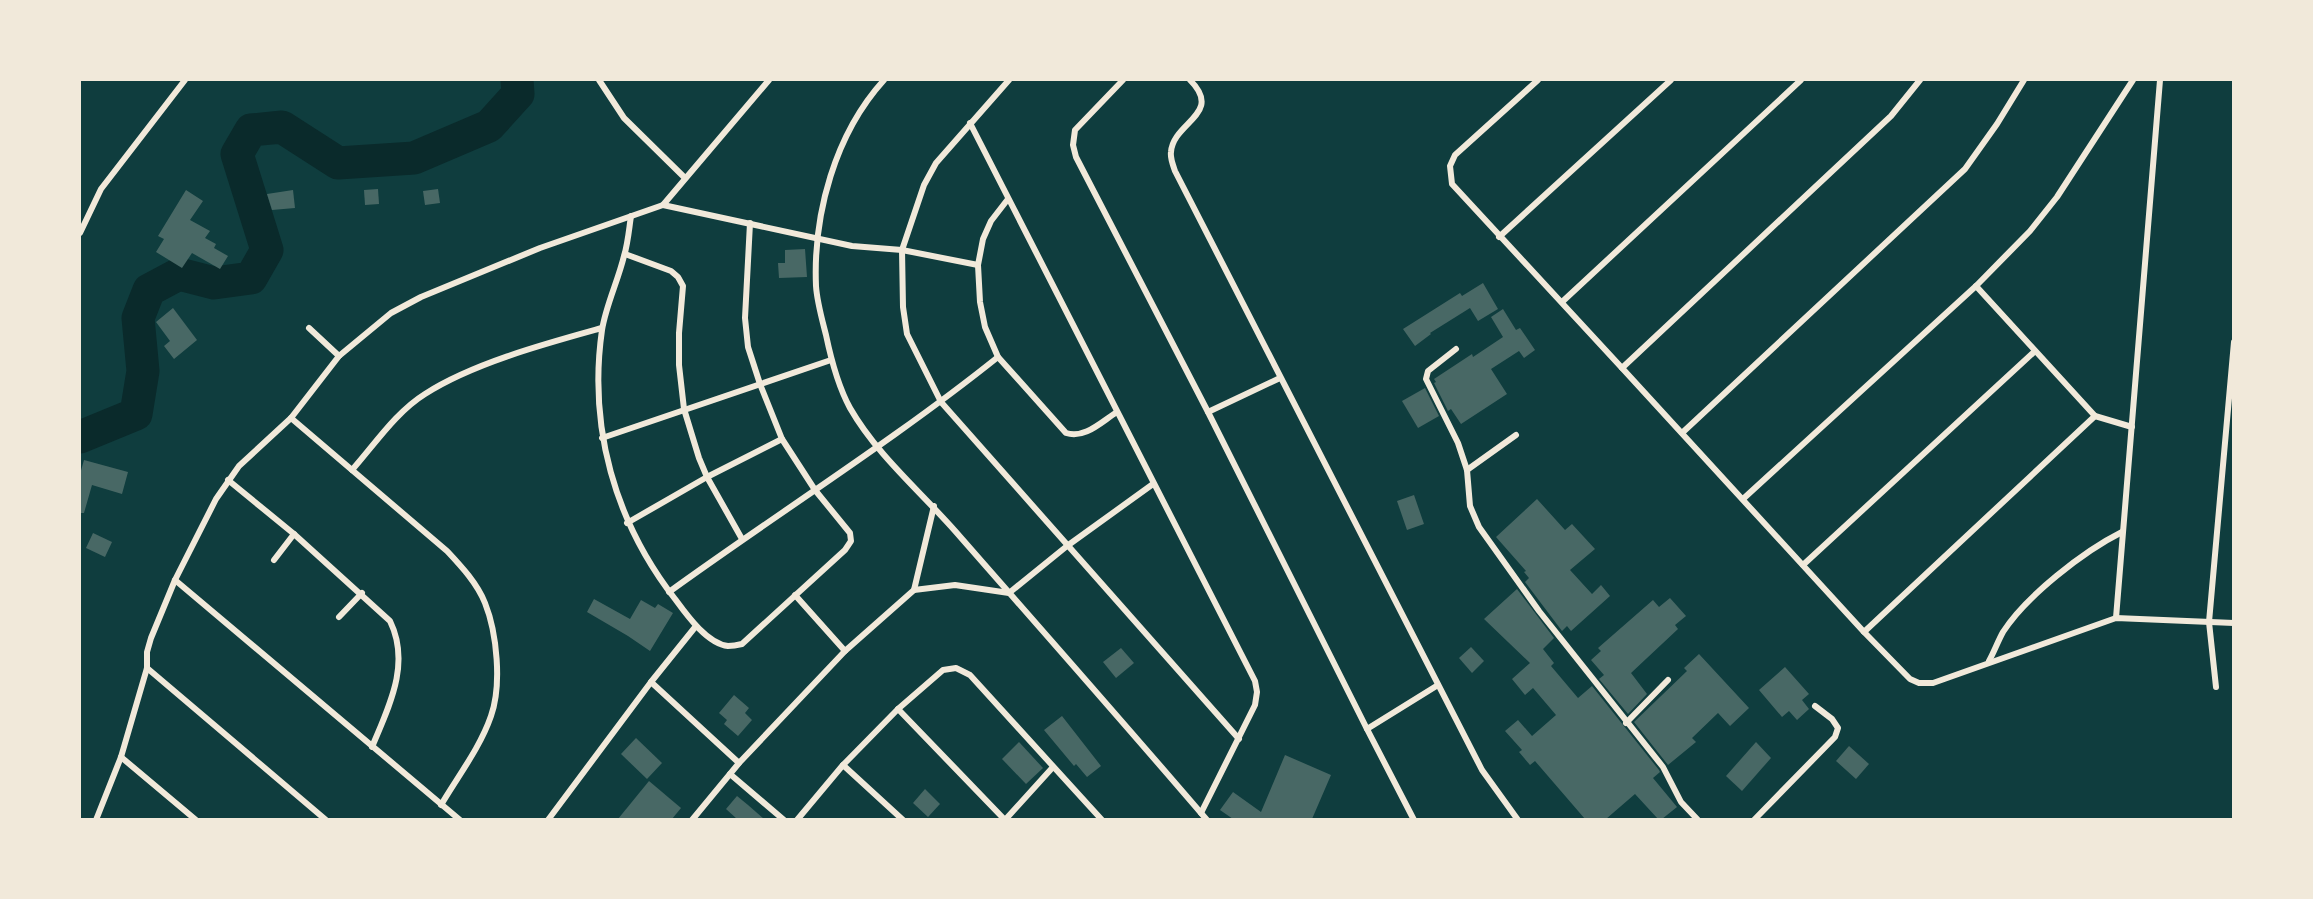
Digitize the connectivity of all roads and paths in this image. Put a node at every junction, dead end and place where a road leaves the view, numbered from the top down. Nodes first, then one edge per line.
1 (185, 80) edge
2 (599, 80) edge
3 (769, 80) edge
4 (884, 80) edge
5 (1010, 80) edge
6 (1123, 80) edge
7 (1190, 80) edge
8 (1538, 80) edge
9 (1671, 80) edge
10 (1801, 80) edge
11 (1920, 80) edge
12 (2024, 80) edge
13 (2133, 80) edge
14 (2160, 80) edge
15 (970, 123) junction
16 (685, 178) junction
17 (1008, 199) junction
18 (663, 205) junction
19 (631, 216) junction
20 (750, 224) junction
21 (80, 233) edge
22 (1499, 237) junction
23 (817, 238) junction
24 (902, 250) junction
25 (625, 254) junction
26 (978, 265) junction
27 (1976, 286) junction
28 (1562, 302) junction
29 (309, 328) dead end
30 (602, 328) junction
31 (2234, 342) edge
32 (1456, 348) dead end
33 (2034, 352) junction
34 (339, 356) junction
35 (998, 357) junction
36 (831, 360) junction
37 (1622, 368) junction
38 (1280, 378) junction
39 (760, 384) junction
40 (941, 402) junction
41 (684, 409) junction
42 (1117, 412) junction
43 (1208, 412) junction
44 (2095, 416) junction
45 (291, 418) junction
46 (2132, 427) junction
47 (1682, 433) junction
48 (1516, 435) dead end
49 (602, 438) junction
50 (782, 439) junction
51 (875, 446) junction
52 (352, 470) junction
53 (1467, 470) junction
54 (707, 477) junction
55 (228, 480) junction
56 (1153, 484) junction
57 (815, 490) junction
58 (1743, 499) junction
59 (934, 507) junction
60 (627, 523) junction
61 (2122, 532) junction
62 (294, 534) junction
63 (742, 539) junction
64 (1067, 546) junction
65 (274, 560) dead end
66 (1803, 565) junction
67 (175, 580) junction
68 (914, 590) junction
69 (669, 592) junction
70 (362, 593) junction
71 (1009, 594) junction
72 (795, 595) junction
73 (339, 617) dead end
74 (2116, 618) junction
75 (2209, 622) junction
76 (2234, 623) edge
77 (696, 626) junction
78 (1864, 632) junction
79 (845, 651) junction
80 (1989, 661) junction
81 (147, 668) junction
82 (1668, 680) dead end
83 (651, 682) junction
84 (1438, 685) junction
85 (2216, 687) dead end
86 (1815, 706) dead end
87 (898, 709) junction
88 (1626, 723) junction
89 (1367, 729) junction
90 (1239, 739) junction
91 (372, 747) junction
92 (121, 757) junction
93 (739, 763) junction
94 (843, 765) junction
95 (1053, 767) junction
96 (730, 774) junction
97 (441, 805) junction
98 (1096, 813) junction
99 (1201, 813) junction
100 (96, 819) edge
101 (196, 819) edge
102 (326, 819) edge
103 (460, 819) edge
104 (548, 819) edge
105 (692, 819) edge
106 (784, 819) edge
107 (797, 819) edge
108 (903, 819) edge
109 (1005, 819) edge
110 (1091, 819) edge
111 (1102, 819) edge
112 (1207, 819) edge
113 (1414, 819) edge
114 (1518, 819) edge
115 (1698, 819) edge
116 (1754, 819) edge

1 - 21 street
2 - 16 street
3 - 16 street
4 - 23 street
5 - 15 street
6 - 43 street
7 - 38 street
8 - 22 street
9 - 22 street
10 - 28 street
11 - 37 street
12 - 47 street
13 - 27 street
14 - 46 street
15 - 17 street
15 - 24 street
16 - 18 street
17 - 26 street
17 - 42 street
18 - 19 street
18 - 20 street
19 - 25 street
19 - 34 street
20 - 23 street
20 - 39 street
22 - 28 street
23 - 24 street
23 - 36 street
24 - 26 street
24 - 40 street
25 - 30 street
25 - 41 street
26 - 35 street
27 - 33 street
27 - 58 street
28 - 37 street
29 - 34 street
30 - 49 street
30 - 52 street
31 - 75 street
32 - 53 street
33 - 44 street
33 - 66 street
34 - 45 street
35 - 40 street
35 - 42 street
36 - 39 street
36 - 51 street
37 - 47 street
38 - 43 street
38 - 84 street
39 - 41 street
39 - 50 street
40 - 51 street
40 - 64 street
41 - 49 street
41 - 54 street
42 - 56 street
43 - 89 street
44 - 46 street
44 - 78 street
45 - 52 street
45 - 55 street
46 - 61 street
47 - 58 street
48 - 53 street
49 - 60 street
50 - 54 street
50 - 57 street
51 - 57 street
51 - 59 street
52 - 97 street
53 - 88 street
54 - 60 street
54 - 63 street
55 - 62 street
55 - 67 street
56 - 64 street
56 - 90 street
57 - 63 street
57 - 72 street
58 - 66 street
59 - 68 street
59 - 71 street
60 - 69 street
61 - 74 street
61 - 80 street
62 - 65 street
62 - 70 street
63 - 69 street
64 - 71 street
64 - 90 street
66 - 78 street
67 - 81 street
67 - 91 street
68 - 71 street
68 - 79 street
69 - 77 street
70 - 73 street
70 - 91 street
71 - 99 street
72 - 77 street
72 - 79 street
74 - 75 street
74 - 80 street
75 - 76 street
75 - 85 street
77 - 83 street
78 - 80 street
79 - 93 street
81 - 92 street
81 - 102 street
82 - 88 street
83 - 93 street
83 - 104 street
84 - 89 street
84 - 114 street
86 - 116 street
87 - 94 street
87 - 95 street
87 - 109 street
88 - 115 street
89 - 113 street
90 - 99 street
91 - 97 street
92 - 100 street
92 - 101 street
93 - 96 street
94 - 107 street
94 - 108 street
95 - 98 street
95 - 109 street
96 - 105 street
96 - 106 street
97 - 103 street
98 - 110 street
98 - 111 street
99 - 112 street

